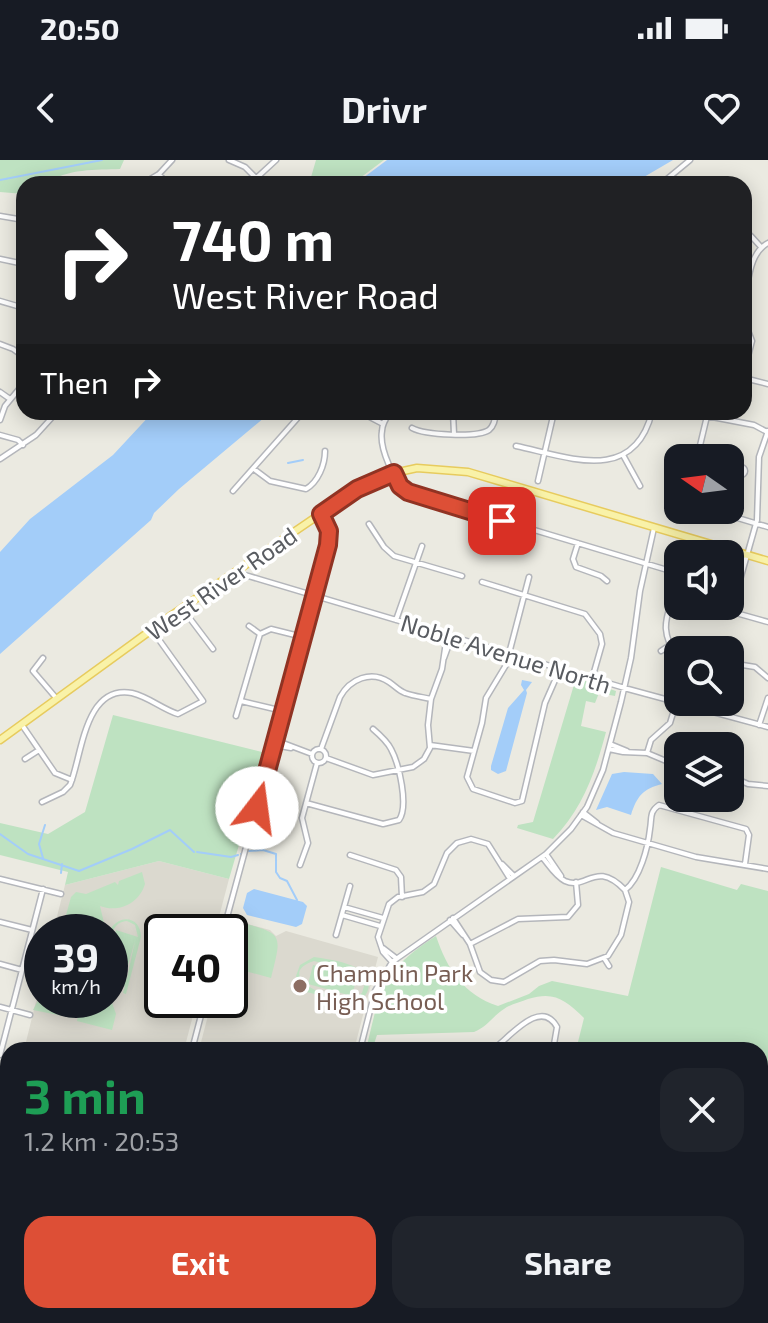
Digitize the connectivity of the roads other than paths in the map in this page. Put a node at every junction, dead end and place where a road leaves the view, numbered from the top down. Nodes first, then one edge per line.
1 (172, 160) edge
2 (229, 160) edge
3 (276, 160) edge
4 (690, 160) edge
5 (159, 174) joint
6 (156, 176) edge
7 (254, 176) edge
8 (258, 176) edge
9 (671, 176) edge
10 (752, 237) edge
11 (768, 243) edge
12 (761, 247) junction
13 (752, 266) edge
14 (0, 392) edge
15 (16, 392) edge
16 (10, 399) junction
17 (0, 420) edge
18 (50, 420) edge
19 (296, 420) edge
20 (375, 420) edge
21 (385, 420) edge
22 (453, 420) edge
23 (494, 420) edge
24 (552, 420) edge
25 (649, 420) edge
26 (706, 420) edge
27 (733, 420) edge
28 (383, 424) junction
29 (412, 428) dead end
30 (768, 431) edge
31 (454, 434) junction
32 (0, 435) edge
33 (700, 444) edge
34 (23, 445) junction
35 (516, 446) dead end
36 (325, 451) dead end
37 (545, 452) junction
38 (623, 455) junction
39 (0, 459) edge
40 (254, 469) junction
41 (745, 471) dead end
42 (759, 471) junction
43 (394, 473) junction
44 (538, 481) dead end
45 (640, 486) dead end
46 (233, 491) dead end
47 (321, 514) junction
48 (744, 520) edge
49 (756, 523) junction
50 (369, 524) dead end
51 (768, 527) edge
52 (654, 528) junction
53 (578, 543) junction
54 (422, 546) dead end
55 (747, 555) junction
56 (768, 561) edge
57 (416, 563) junction
58 (646, 564) junction
59 (245, 575) dead end
60 (462, 576) dead end
61 (529, 577) dead end
62 (607, 581) dead end
63 (482, 582) dead end
64 (524, 594) junction
65 (314, 596) junction
66 (182, 608) junction
67 (396, 620) junction
68 (768, 622) edge
69 (249, 626) dead end
70 (152, 630) junction
71 (260, 634) junction
72 (450, 636) junction
73 (668, 636) edge
74 (303, 637) junction
75 (213, 649) dead end
76 (664, 649) edge
77 (661, 651) dead end
78 (510, 654) junction
79 (43, 658) dead end
80 (744, 665) edge
81 (560, 669) junction
82 (768, 678) edge
83 (592, 679) junction
84 (624, 688) junction
85 (664, 697) edge
86 (768, 698) edge
87 (57, 699) junction
88 (431, 699) junction
89 (241, 701) junction
90 (283, 711) junction
91 (236, 716) dead end
92 (672, 716) edge
93 (729, 716) edge
94 (21, 725) junction
95 (759, 725) junction
96 (768, 727) edge
97 (373, 729) dead end
98 (0, 740) edge
99 (274, 742) junction
100 (430, 745) junction
101 (609, 746) junction
102 (321, 749) junction
103 (39, 750) junction
104 (474, 751) junction
105 (647, 753) junction
106 (312, 754) junction
107 (326, 758) junction
108 (25, 759) dead end
109 (664, 760) edge
110 (317, 763) junction
111 (397, 771) junction
112 (72, 780) junction
113 (744, 782) edge
114 (768, 786) edge
115 (42, 802) dead end
116 (306, 803) junction
117 (582, 814) junction
118 (647, 842) junction
119 (350, 855) dead end
120 (544, 855) junction
121 (745, 864) junction
122 (300, 865) dead end
123 (767, 869) edge
124 (512, 878) junction
125 (0, 879) edge
126 (576, 882) junction
127 (350, 886) dead end
128 (43, 889) junction
129 (625, 890) junction
130 (61, 894) dead end
131 (402, 897) junction
132 (344, 907) junction
133 (36, 914) edge
134 (228, 914) edge
135 (342, 915) junction
136 (383, 918) junction
137 (452, 919) junction
138 (0, 922) edge
139 (380, 926) junction
140 (24, 928) edge
141 (336, 935) dead end
142 (470, 948) junction
143 (604, 958) junction
144 (394, 960) junction
145 (24, 962) edge
146 (0, 964) edge
147 (609, 966) dead end
148 (22, 970) junction
149 (0, 1007) edge
150 (12, 1010) junction
151 (24, 1013) edge
152 (200, 1018) edge
153 (3, 1042) edge
154 (194, 1042) edge
155 (362, 1042) edge
156 (505, 1042) edge
157 (554, 1042) edge

1 - 5 street
2 - 7 street
3 - 8 street
4 - 9 street
5 - 6 street
10 - 12 street
11 - 12 street
12 - 13 street
14 - 16 street
15 - 16 street
16 - 17 street
18 - 34 street
19 - 40 street
20 - 28 street
21 - 28 street
22 - 31 street
23 - 31 street
24 - 37 street
25 - 38 street
26 - 33 street
27 - 30 street
28 - 43 street
29 - 31 street
30 - 42 street
32 - 34 street
34 - 39 street
35 - 37 street
36 - 40 street
37 - 38 street
37 - 44 street
38 - 45 street
40 - 46 street
41 - 42 street
42 - 49 street
43 - 47 main road, West River Road
43 - 52 main road, West River Road
43 - 53 street
47 - 65 street
47 - 66 main road, West River Road
48 - 49 street
49 - 51 street
49 - 55 street
50 - 57 street
52 - 55 main road, West River Road
52 - 58 street
53 - 58 street
53 - 62 street
54 - 57 street
55 - 56 main road, West River Road
55 - 68 street
57 - 60 street
57 - 67 street
58 - 73 street
58 - 84 street
59 - 65 street, Noble Avenue North
61 - 64 street
63 - 64 street
64 - 78 street
64 - 83 street
65 - 67 street, Noble Avenue North
65 - 74 street
66 - 70 main road, West River Road
66 - 75 street
67 - 72 street, Noble Avenue North
69 - 71 street
70 - 87 main road, West River Road
70 - 112 street
71 - 74 street
71 - 89 street
72 - 78 street, Noble Avenue North
72 - 88 street
74 - 90 street
76 - 77 street
78 - 81 street, Noble Avenue North
78 - 104 street
79 - 87 street
80 - 82 street
81 - 83 street, Noble Avenue North
81 - 104 street
83 - 84 street, Noble Avenue North
84 - 85 street, Noble Avenue North
84 - 101 street
86 - 95 street
87 - 94 main road, West River Road
88 - 100 street
88 - 102 street
89 - 90 street
89 - 91 street
90 - 99 street
92 - 105 street
93 - 95 street, Noble Avenue North
94 - 98 main road, West River Road
94 - 103 street
95 - 96 street, Noble Avenue North
97 - 111 street
99 - 106 street
99 - 134 street
100 - 104 street
100 - 111 street
101 - 105 street
101 - 117 street
102 - 106 street
102 - 107 street
103 - 108 street
103 - 112 street
105 - 109 street
106 - 110 street
107 - 110 street
107 - 111 street
110 - 116 street
111 - 116 street
112 - 115 street
113 - 114 street
116 - 122 street
117 - 118 street
117 - 120 street
118 - 121 street
118 - 121 street
118 - 129 street
119 - 131 street
120 - 124 street
120 - 126 street
121 - 123 street
124 - 131 street
124 - 137 street
125 - 128 street
126 - 129 street
126 - 142 street
127 - 132 street
128 - 130 street
128 - 133 street
129 - 143 street
131 - 136 street
132 - 135 street
132 - 136 street
135 - 139 street
135 - 141 street
136 - 139 street
137 - 142 street
137 - 144 street
138 - 140 street
139 - 144 street
142 - 143 street
143 - 147 street
144 - 155 street
145 - 148 street
146 - 148 street
148 - 150 street
149 - 150 street
150 - 151 street
150 - 153 street
152 - 154 street
156 - 157 street

